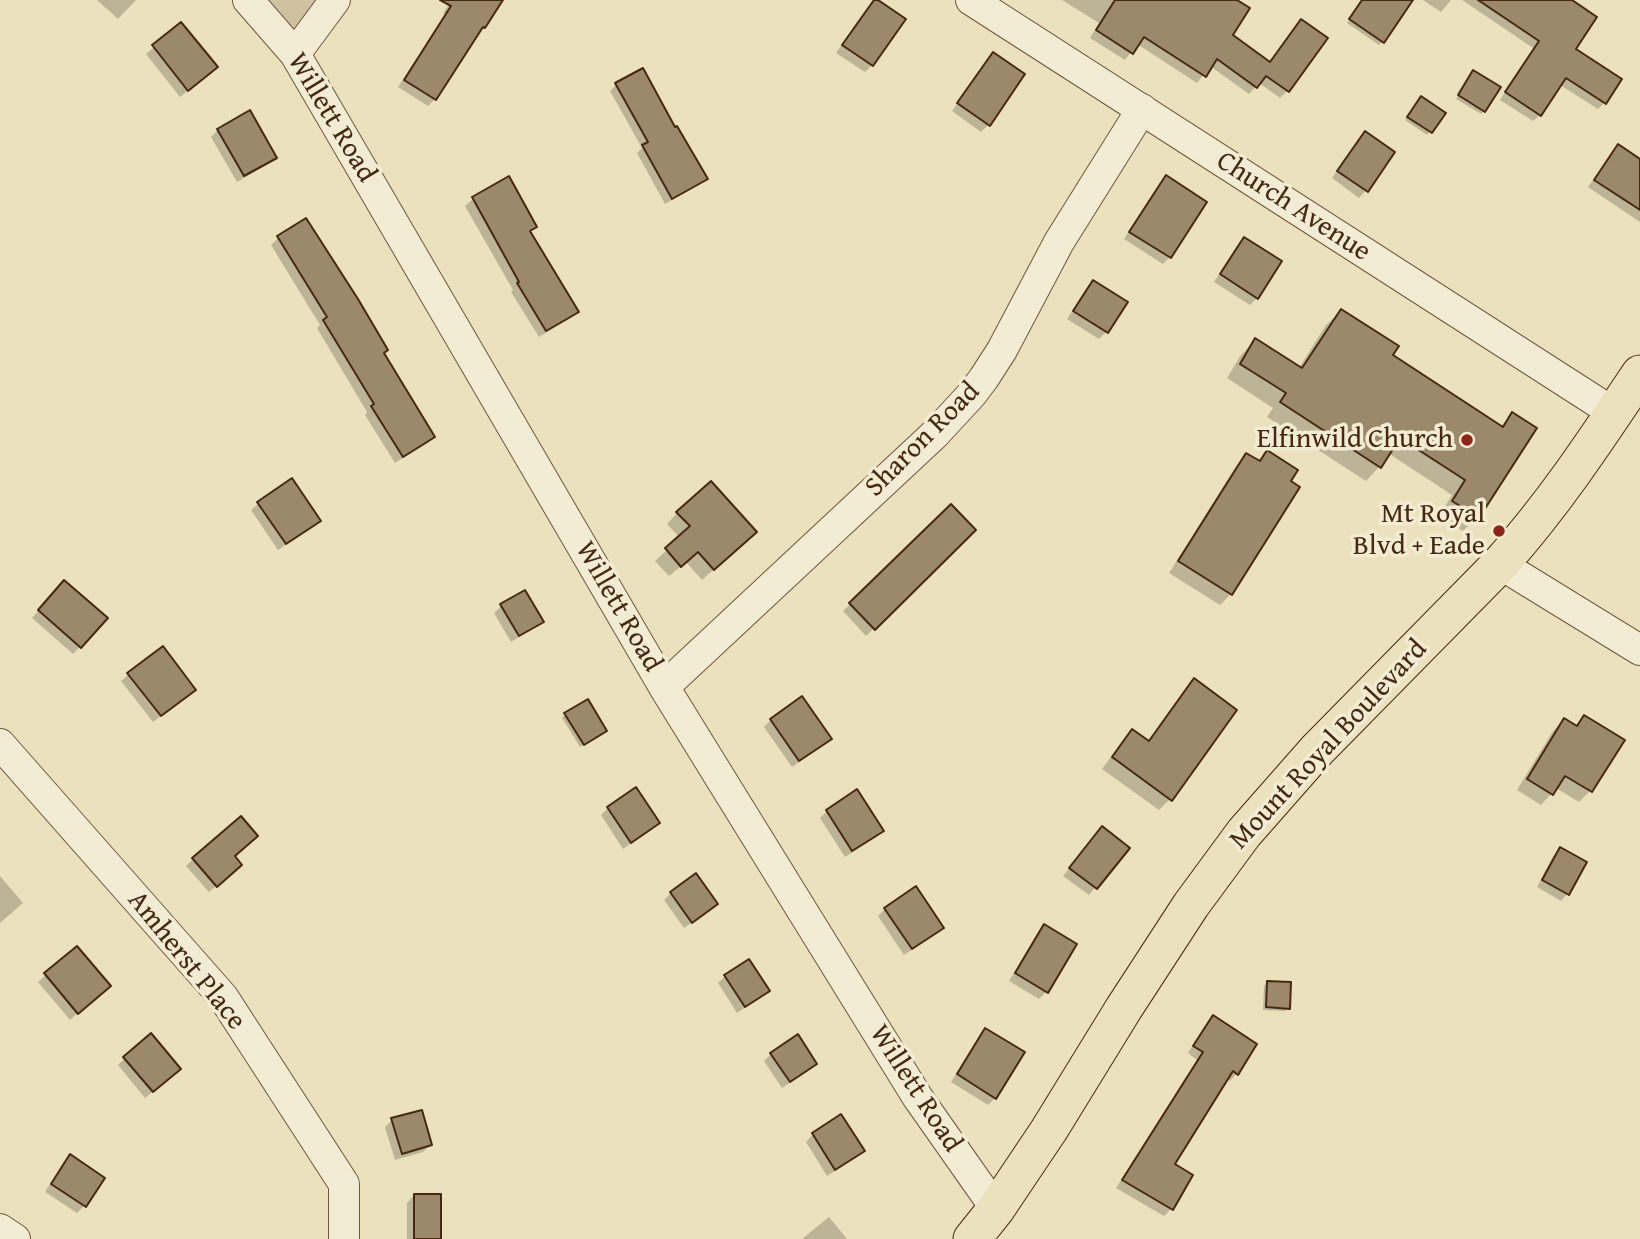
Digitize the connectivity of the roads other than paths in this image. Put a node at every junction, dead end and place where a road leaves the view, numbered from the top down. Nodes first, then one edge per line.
1 (248, 0) edge
2 (335, 0) edge
3 (971, 0) edge
4 (296, 54) junction
5 (1142, 110) junction
6 (1640, 374) edge
7 (1614, 413) junction
8 (1500, 564) junction
9 (1640, 650) edge
10 (664, 687) junction
11 (0, 744) edge
12 (996, 1209) junction
13 (0, 1229) edge
14 (15, 1239) edge
15 (344, 1239) edge
16 (972, 1239) edge

1 - 4 street, Willett Road
2 - 4 street
3 - 5 street, Church Avenue
4 - 10 street, Willett Road
5 - 7 street, Church Avenue
5 - 10 street, Sharon Road
6 - 7 main road, Mount Royal Boulevard
7 - 8 main road, Mount Royal Boulevard
8 - 9 street
8 - 12 main road, Mount Royal Boulevard
10 - 12 street, Willett Road
11 - 15 street, Amherst Place
12 - 16 main road, Mount Royal Boulevard
13 - 14 street

